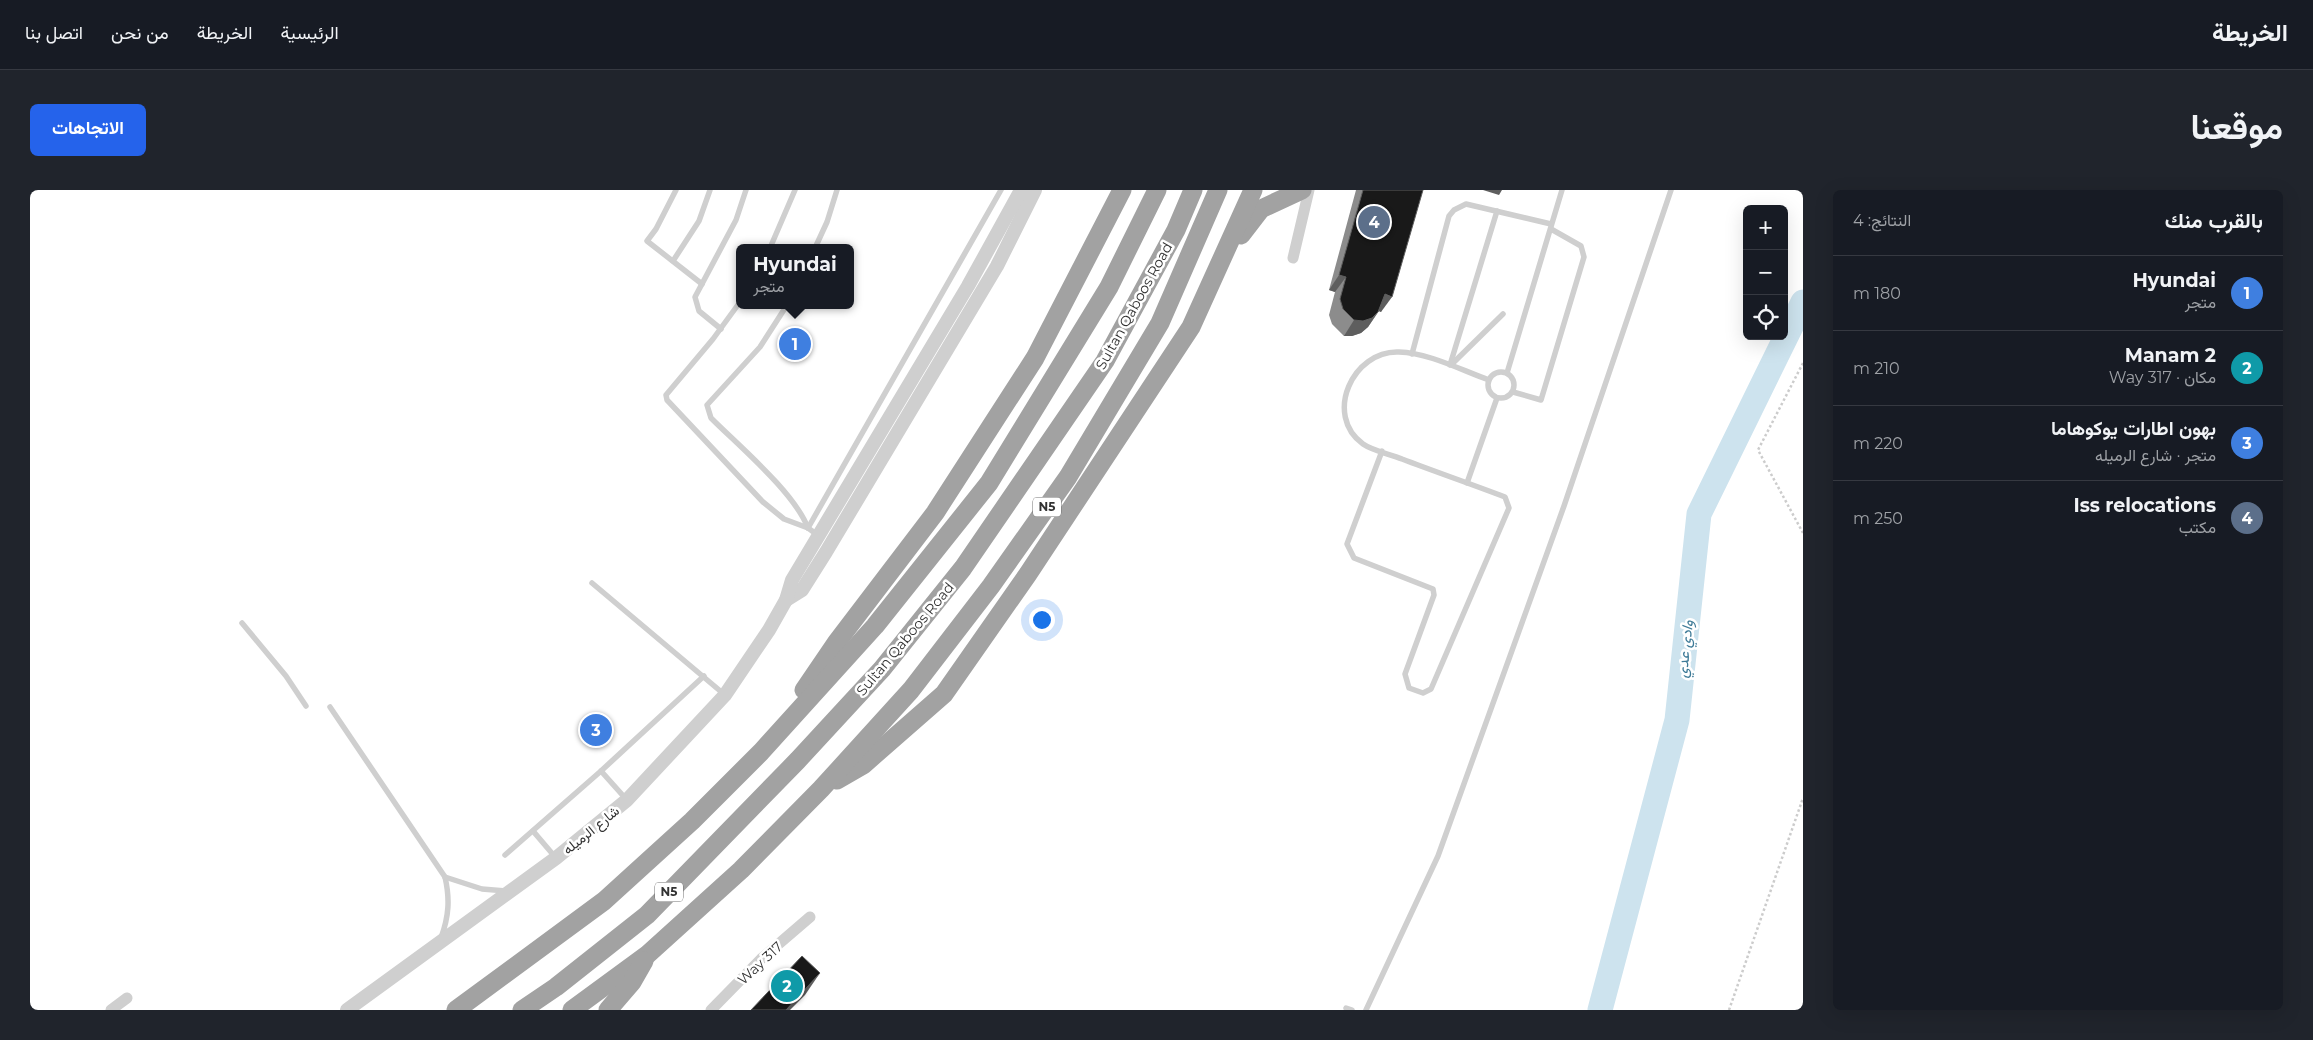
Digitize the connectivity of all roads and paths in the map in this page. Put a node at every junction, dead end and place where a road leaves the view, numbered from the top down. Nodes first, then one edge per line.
1 (676, 190) edge
2 (710, 190) edge
3 (746, 190) edge
4 (794, 190) edge
5 (837, 190) edge
6 (1001, 190) edge
7 (1021, 190) edge
8 (1027, 190) edge
9 (1035, 190) edge
10 (1122, 190) edge
11 (1157, 190) edge
12 (1193, 190) edge
13 (1218, 190) edge
14 (1253, 190) edge
15 (1302, 190) edge
16 (1309, 190) edge
17 (1562, 190) edge
18 (1670, 190) edge
19 (1497, 211) junction
20 (1551, 227) junction
21 (1010, 239) junction
22 (772, 244) edge
23 (817, 244) edge
24 (1293, 258) dead end
25 (673, 262) junction
26 (1219, 267) junction
27 (702, 284) junction
28 (736, 307) edge
29 (784, 309) edge
30 (1503, 314) dead end
31 (721, 328) junction
32 (1412, 354) junction
33 (1803, 363) edge
34 (1450, 365) junction
35 (1507, 373) junction
36 (1489, 380) junction
37 (1513, 392) junction
38 (1497, 398) junction
39 (1382, 451) junction
40 (1467, 483) junction
41 (814, 532) junction
42 (1803, 534) edge
43 (592, 583) dead end
44 (786, 600) junction
45 (242, 623) dead end
46 (704, 676) junction
47 (725, 695) junction
48 (306, 706) dead end
49 (330, 707) dead end
50 (761, 752) junction
51 (601, 771) junction
52 (821, 789) junction
53 (1803, 798) edge
54 (627, 800) junction
55 (533, 831) junction
56 (505, 855) dead end
57 (556, 858) junction
58 (445, 876) junction
59 (509, 891) junction
60 (810, 917) dead end
61 (440, 941) junction
62 (647, 955) junction
63 (127, 998) dead end
64 (524, 1009) edge
65 (111, 1010) edge
66 (347, 1010) edge
67 (456, 1010) edge
68 (572, 1010) edge
69 (608, 1010) edge
70 (711, 1010) edge
71 (1366, 1010) edge
72 (1728, 1010) edge

1 - 25 lane
2 - 25 lane
3 - 27 lane
4 - 22 lane
5 - 23 lane
6 - 41 lane
7 - 41 street
8 - 21 street
9 - 21 street
10 - 50 highway
11 - 50 highway
12 - 64 highway, Sultan Qaboos Road / N5
13 - 52 highway, Sultan Qaboos Road / N5
14 - 26 highway
15 - 26 highway
16 - 24 street
17 - 20 lane
18 - 71 lane
19 - 20 lane
19 - 32 lane
19 - 34 lane
20 - 35 lane
20 - 37 lane
21 - 44 street
25 - 27 lane
26 - 52 highway
27 - 31 lane
28 - 31 lane
29 - 41 lane
30 - 34 lane
31 - 41 lane
32 - 34 lane
32 - 39 lane
33 - 42 path
34 - 36 lane
35 - 36 lane
35 - 37 lane
36 - 38 lane
37 - 38 lane
38 - 40 lane
39 - 40 lane
39 - 40 lane
41 - 44 street
43 - 46 lane
44 - 47 street, شارع الرميله
45 - 48 lane
46 - 47 lane
46 - 51 lane
47 - 54 street, شارع الرميله
49 - 58 lane
50 - 67 highway
51 - 54 lane
51 - 55 lane
52 - 62 highway, Sultan Qaboos Road / N5
53 - 72 path
54 - 57 street, شارع الرميله
55 - 56 lane
55 - 57 lane
57 - 59 street, شارع الرميله
58 - 59 lane
58 - 61 lane
59 - 61 street, شارع الرميله
60 - 70 street, Way 317
61 - 66 street, شارع الرميله
62 - 68 highway, Sultan Qaboos Road / N5
62 - 69 highway
63 - 65 street

